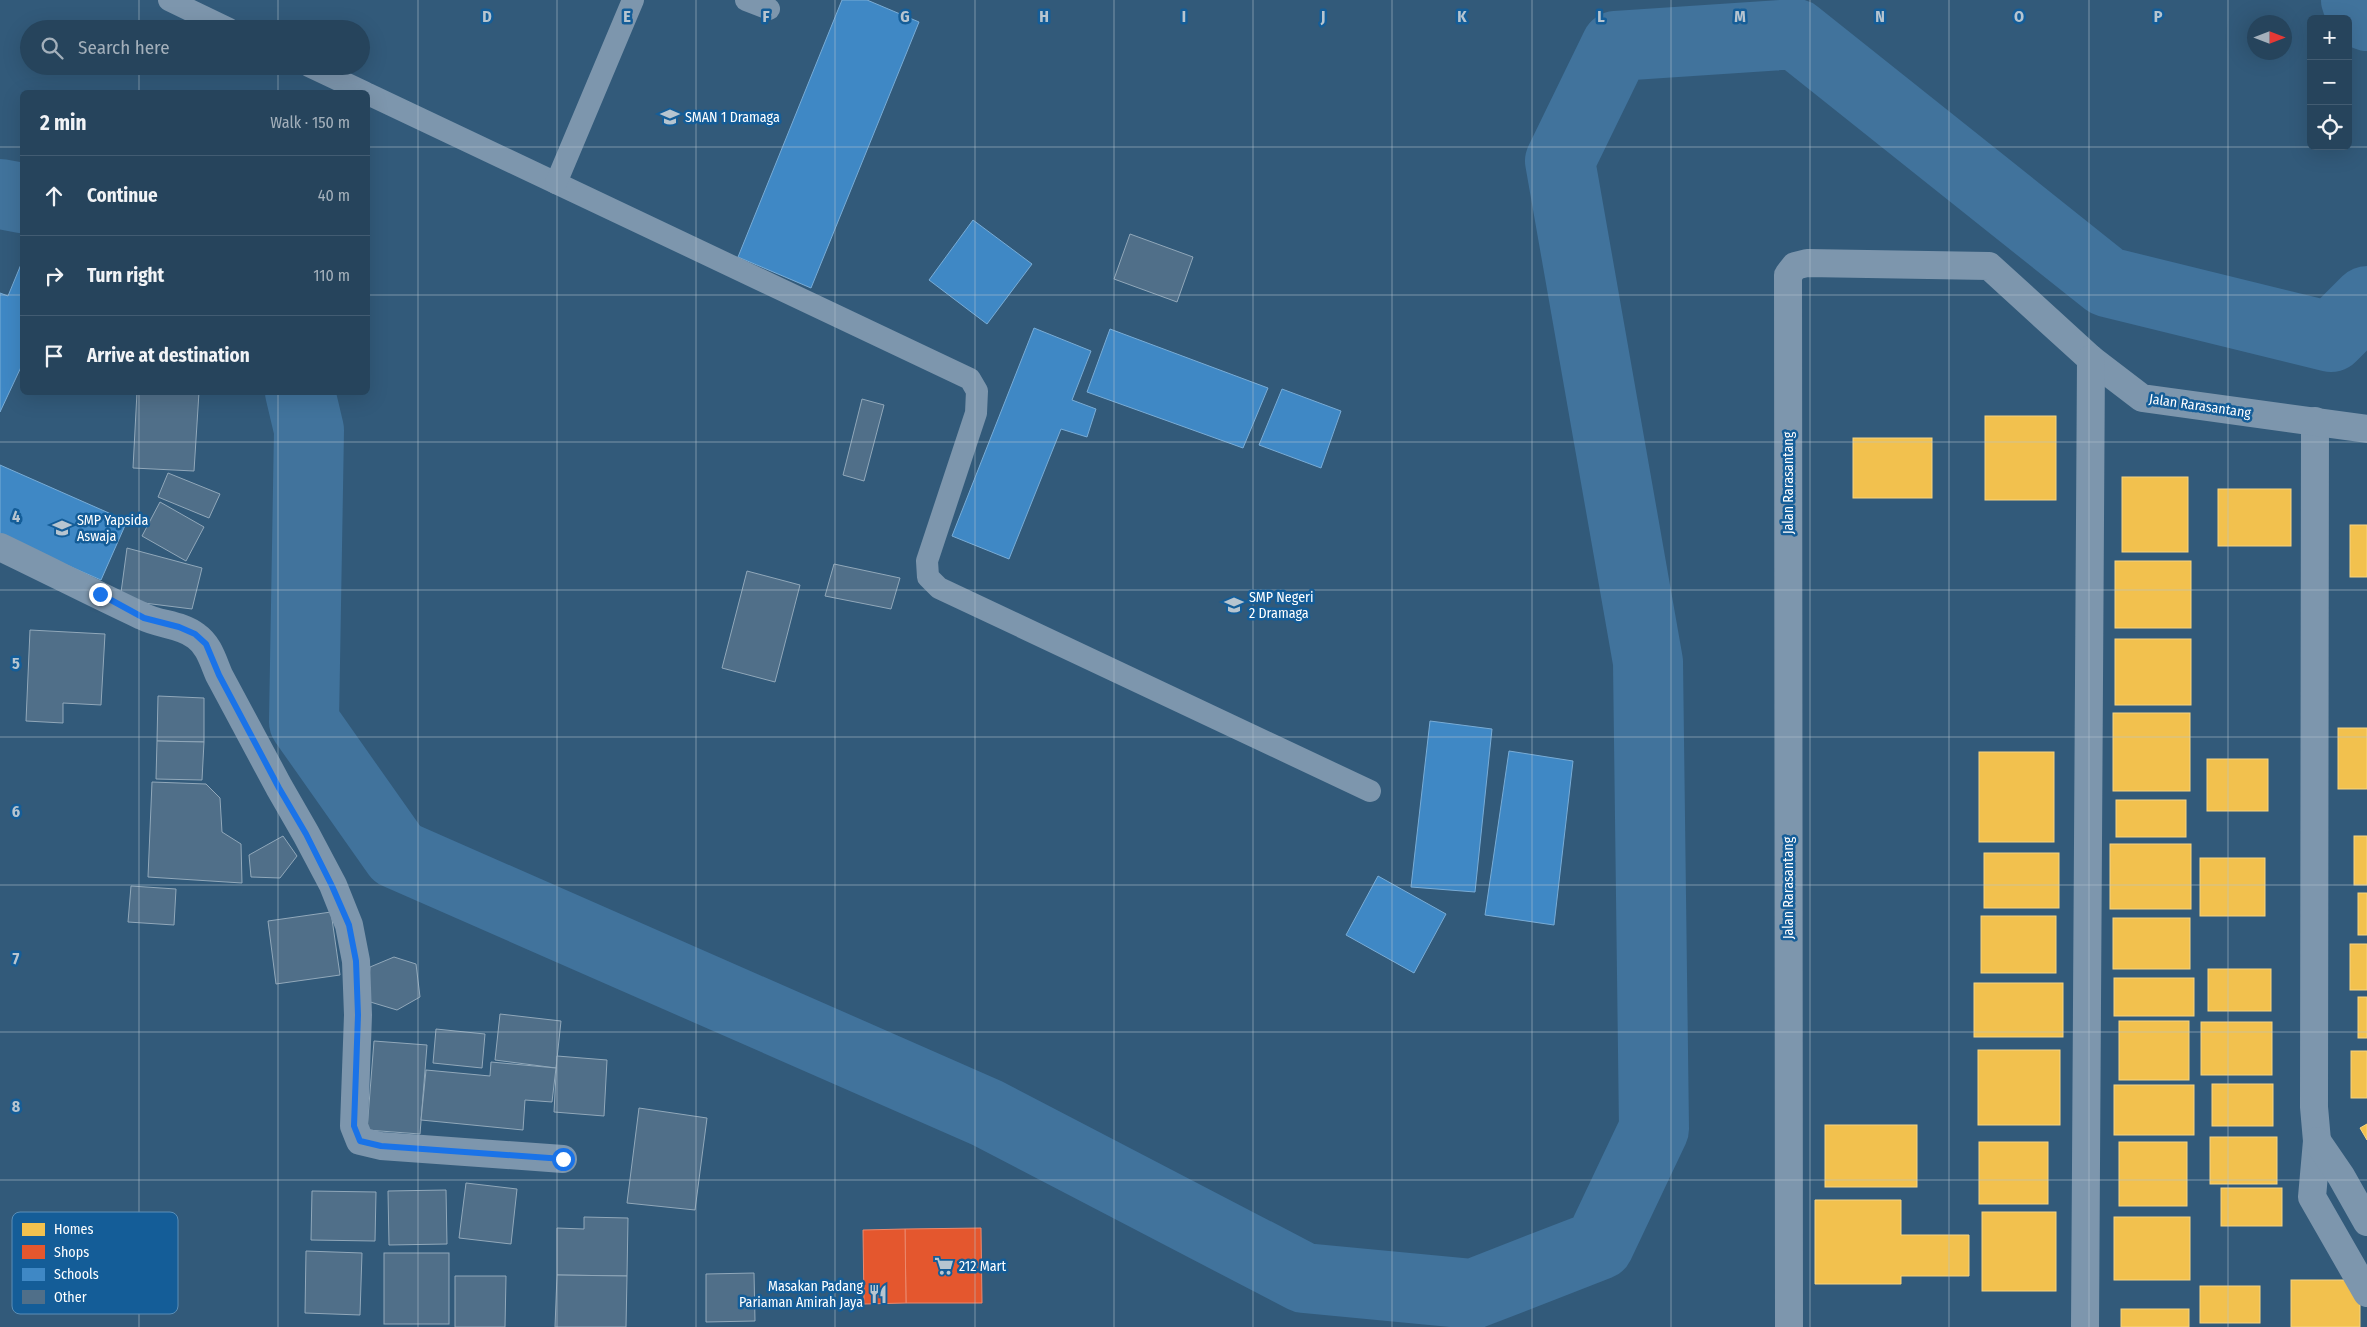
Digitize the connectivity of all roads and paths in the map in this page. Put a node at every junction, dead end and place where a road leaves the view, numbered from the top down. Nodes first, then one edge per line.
1 (168, 0) edge
2 (633, 0) edge
3 (746, 0) edge
4 (769, 9) dead end
5 (210, 20) edge
6 (328, 75) edge
7 (360, 90) edge
8 (370, 95) edge
9 (556, 183) junction
10 (2091, 359) junction
11 (2315, 422) junction
12 (2367, 428) edge
13 (0, 548) edge
14 (1370, 791) dead end
15 (2317, 1141) junction
16 (563, 1159) dead end
17 (2367, 1222) edge
18 (2367, 1292) edge
19 (1788, 1327) edge
20 (2085, 1327) edge

1 - 5 lane
2 - 9 lane
3 - 4 lane
6 - 7 lane
8 - 9 lane
9 - 14 lane
10 - 11 street, Jalan Rarasantang
10 - 19 street, Jalan Rarasantang
10 - 20 street
11 - 12 street, Jalan Rarasantang
11 - 15 street
13 - 16 street
15 - 17 street
15 - 18 street

